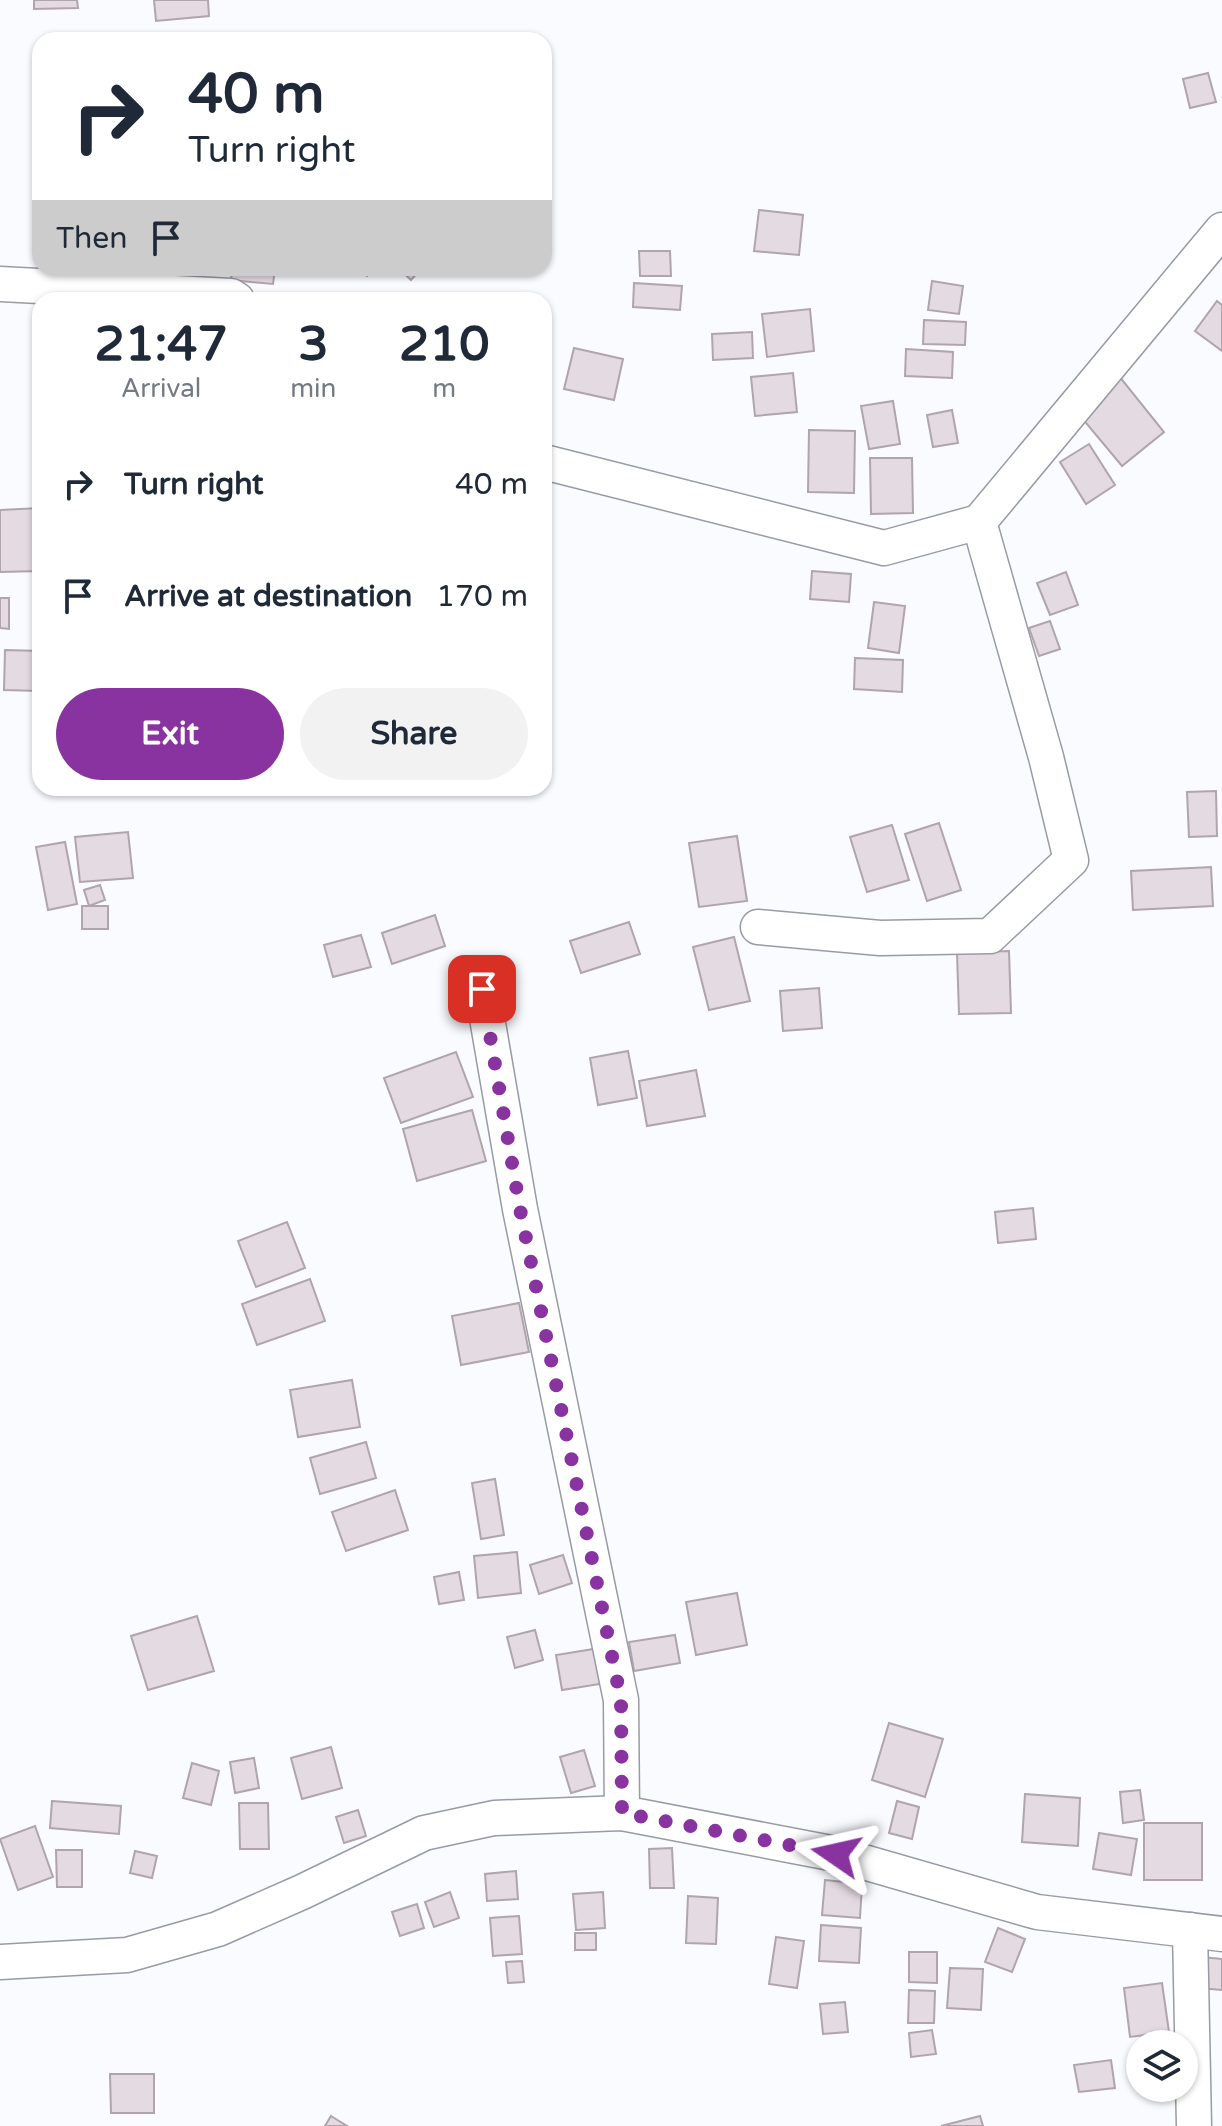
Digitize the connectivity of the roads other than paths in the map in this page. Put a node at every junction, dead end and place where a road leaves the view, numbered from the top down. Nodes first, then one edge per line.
1 (1222, 230) edge
2 (0, 284) edge
3 (154, 292) edge
4 (552, 464) edge
5 (979, 522) junction
6 (758, 927) dead end
7 (482, 989) dead end
8 (622, 1813) junction
9 (1206, 1932) edge
10 (0, 1962) edge
11 (1194, 2126) edge

1 - 5 street
2 - 3 street
4 - 5 street
5 - 6 street
7 - 8 street
8 - 9 street
8 - 10 street
9 - 11 street

